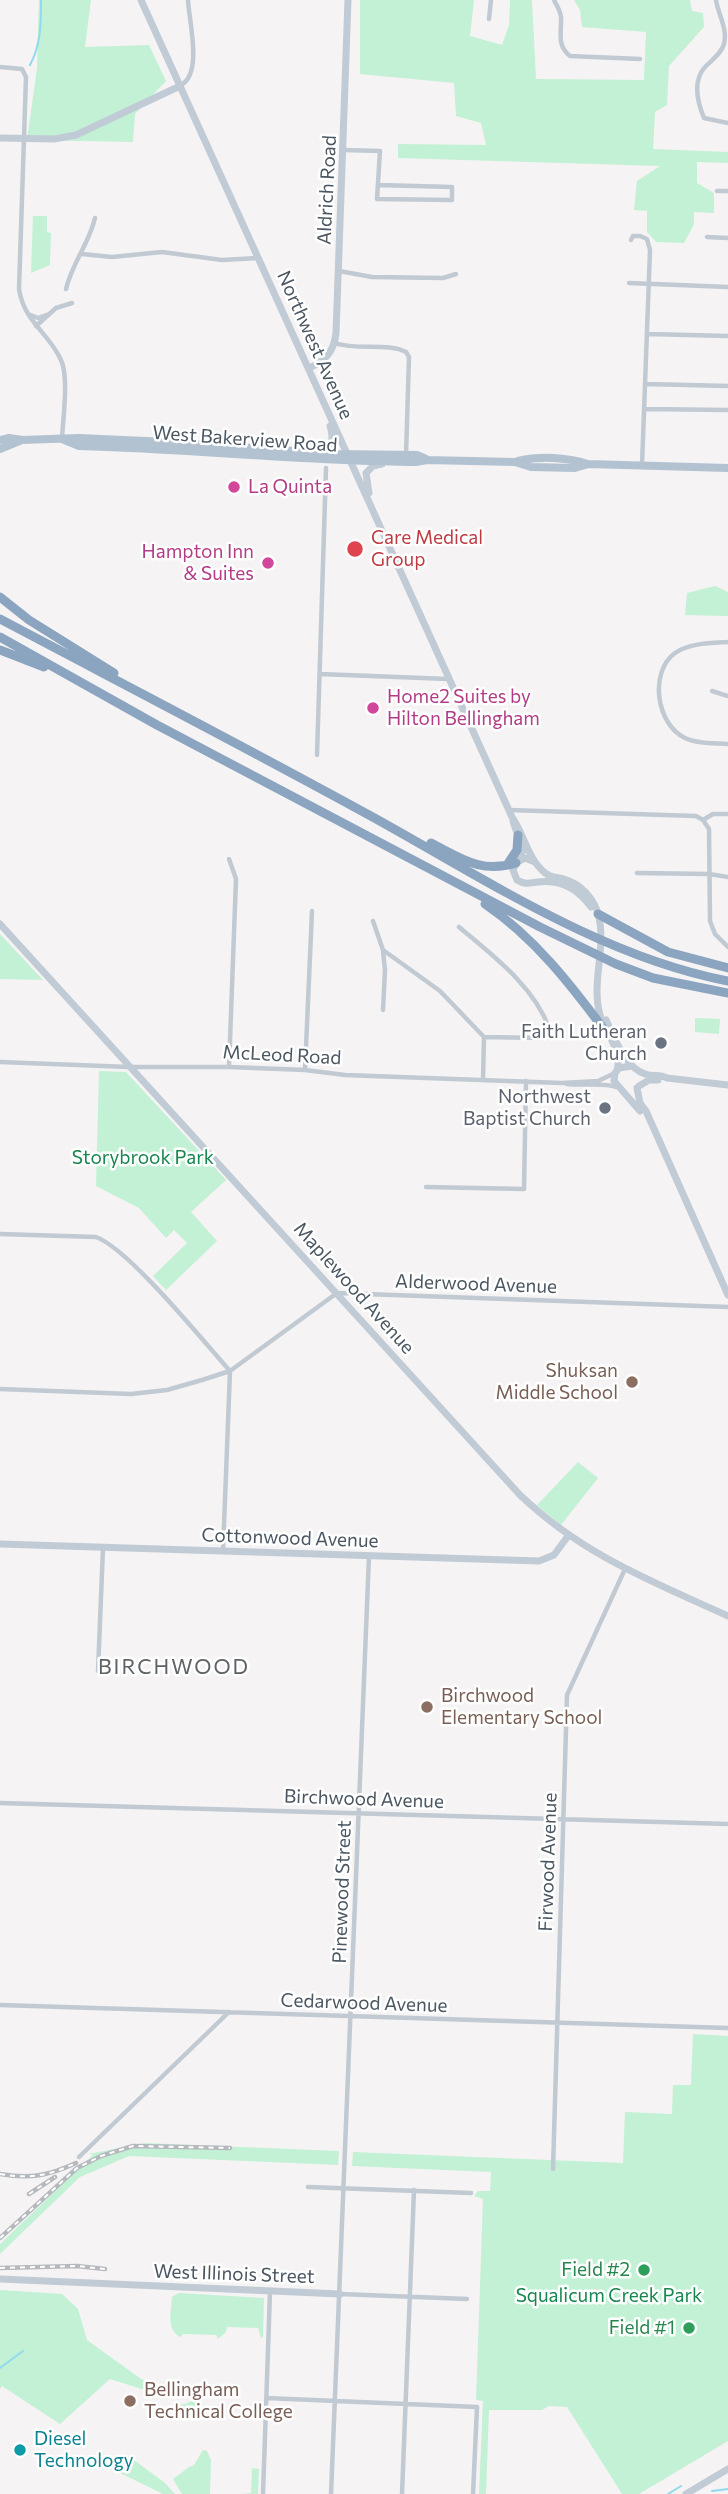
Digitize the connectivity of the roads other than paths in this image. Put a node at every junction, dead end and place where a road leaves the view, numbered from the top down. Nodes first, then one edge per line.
1 (141, 0) edge
2 (188, 0) edge
3 (348, 0) edge
4 (491, 0) edge
5 (554, 0) edge
6 (716, 0) edge
7 (489, 19) dead end
8 (640, 59) dead end
9 (0, 67) edge
10 (180, 86) junction
11 (728, 123) edge
12 (0, 138) edge
13 (23, 139) junction
14 (344, 150) junction
15 (378, 185) junction
16 (717, 191) dead end
17 (728, 191) edge
18 (95, 218) dead end
19 (707, 237) dead end
20 (728, 238) edge
21 (631, 240) dead end
22 (82, 254) junction
23 (258, 258) junction
24 (339, 271) junction
25 (456, 274) dead end
26 (629, 283) dead end
27 (649, 284) junction
28 (728, 286) edge
29 (66, 289) dead end
30 (72, 303) dead end
31 (25, 311) junction
32 (50, 314) junction
33 (36, 326) junction
34 (647, 334) junction
35 (728, 336) edge
36 (335, 343) junction
37 (309, 368) junction
38 (645, 384) junction
39 (728, 386) edge
40 (323, 402) junction
41 (644, 409) junction
42 (728, 410) edge
43 (62, 439) junction
44 (0, 440) edge
45 (22, 440) junction
46 (223, 445) junction
47 (0, 449) edge
48 (187, 450) junction
49 (312, 452) junction
50 (406, 455) junction
51 (348, 458) junction
52 (427, 460) junction
53 (399, 462) junction
54 (642, 465) junction
55 (728, 467) edge
56 (326, 468) dead end
57 (376, 514) junction
58 (0, 597) edge
59 (0, 619) edge
60 (0, 636) edge
61 (728, 642) edge
62 (0, 650) edge
63 (320, 674) junction
64 (451, 679) junction
65 (712, 691) dead end
66 (728, 695) edge
67 (178, 713) junction
68 (158, 724) junction
69 (728, 744) edge
70 (317, 755) dead end
71 (347, 803) junction
72 (510, 813) junction
73 (728, 814) edge
74 (703, 820) junction
75 (518, 835) junction
76 (229, 859) dead end
77 (517, 862) junction
78 (537, 864) junction
79 (421, 865) junction
80 (502, 868) junction
81 (637, 873) dead end
82 (709, 874) junction
83 (728, 877) edge
84 (532, 882) junction
85 (312, 911) dead end
86 (598, 914) junction
87 (373, 921) dead end
88 (0, 925) edge
89 (459, 927) dead end
90 (600, 934) junction
91 (728, 947) edge
92 (383, 950) junction
93 (728, 968) edge
94 (728, 981) edge
95 (728, 993) edge
96 (599, 1004) junction
97 (383, 1010) dead end
98 (606, 1032) junction
99 (484, 1037) junction
100 (0, 1062) edge
101 (129, 1067) junction
102 (229, 1067) junction
103 (636, 1068) junction
104 (305, 1070) junction
105 (616, 1071) junction
106 (667, 1078) junction
107 (483, 1080) junction
108 (526, 1081) junction
109 (562, 1083) junction
110 (728, 1086) edge
111 (638, 1087) junction
112 (621, 1089) junction
113 (650, 1122) junction
114 (426, 1187) dead end
115 (0, 1234) edge
116 (337, 1293) junction
117 (728, 1295) edge
118 (728, 1307) edge
119 (230, 1371) junction
120 (0, 1389) edge
121 (568, 1536) junction
122 (0, 1544) edge
123 (103, 1548) junction
124 (223, 1552) junction
125 (369, 1556) junction
126 (625, 1569) junction
127 (728, 1616) edge
128 (98, 1671) dead end
129 (0, 1802) edge
130 (359, 1813) junction
131 (564, 1819) junction
132 (728, 1824) edge
133 (0, 2005) edge
134 (229, 2012) junction
135 (352, 2017) junction
136 (557, 2022) junction
137 (728, 2028) edge
138 (79, 2157) dead end
139 (553, 2169) dead end
140 (308, 2187) dead end
141 (344, 2187) junction
142 (414, 2190) junction
143 (471, 2193) dead end
144 (0, 2278) edge
145 (270, 2292) junction
146 (340, 2294) junction
147 (410, 2296) junction
148 (467, 2299) dead end
149 (267, 2398) junction
150 (335, 2401) junction
151 (405, 2405) junction
152 (728, 2469) edge
153 (697, 2491) edge
154 (263, 2494) edge
155 (331, 2494) edge
156 (402, 2494) edge
157 (473, 2494) edge
158 (686, 2494) edge

1 - 10 street, Northwest Avenue
2 - 10 street
3 - 14 street, Aldrich Road
4 - 7 street
5 - 8 street
6 - 11 street
9 - 13 street
10 - 13 street
10 - 23 street, Northwest Avenue
12 - 13 street
13 - 31 street
14 - 15 street
14 - 24 street, Aldrich Road
15 - 15 street
16 - 17 street
18 - 22 street
19 - 20 street
21 - 27 street
22 - 23 street
22 - 29 street
23 - 37 street, Northwest Avenue
24 - 25 street
24 - 36 street, Aldrich Road
26 - 27 street
27 - 28 street
27 - 34 street
30 - 32 street
31 - 32 street
31 - 33 street
32 - 33 street
33 - 43 street
34 - 35 street
34 - 38 street
36 - 37 street
36 - 50 street
37 - 40 street, Northwest Avenue
38 - 39 street
38 - 41 street
40 - 49 street
40 - 51 street, Northwest Avenue
41 - 42 street
41 - 54 street
43 - 45 main road, West Bakerview Road
43 - 46 main road, West Bakerview Road
43 - 48 main road, West Bakerview Road
44 - 45 main road, West Bakerview Road
45 - 47 main road, West Bakerview Road
46 - 48 main road
46 - 49 main road, West Bakerview Road
48 - 51 main road, West Bakerview Road
49 - 51 main road, West Bakerview Road
50 - 51 main road, West Bakerview Road
50 - 52 main road, West Bakerview Road
51 - 53 main road, West Bakerview Road
51 - 57 street, Northwest Avenue
52 - 53 main road, West Bakerview Road
52 - 54 main road, West Bakerview Road
53 - 57 street
54 - 55 main road, West Bakerview Road
56 - 63 street
57 - 64 street, Northwest Avenue
58 - 67 highway
59 - 67 highway
60 - 68 highway
61 - 69 street
62 - 68 highway
63 - 64 street
63 - 70 street
64 - 72 street, Northwest Avenue
65 - 66 street
67 - 71 highway
68 - 79 highway
71 - 80 highway
71 - 94 highway
72 - 74 street
72 - 75 street, Northwest Avenue
72 - 78 street, Northwest Avenue
73 - 74 street
74 - 82 street
75 - 77 street, Northwest Avenue
75 - 80 highway
76 - 102 street
77 - 78 street
77 - 80 highway
77 - 84 street
78 - 84 street
78 - 86 street
79 - 95 highway
79 - 98 highway
81 - 82 street
82 - 83 street
82 - 91 street
84 - 90 street
85 - 104 street
86 - 90 street
86 - 93 highway
87 - 92 street
88 - 101 street, Maplewood Avenue
89 - 99 street
90 - 96 street
92 - 97 street
92 - 99 street
96 - 98 street
96 - 103 street
98 - 105 street
99 - 107 street
100 - 101 street, McLeod Road
101 - 102 street, McLeod Road
101 - 116 street, Maplewood Avenue
102 - 104 street, McLeod Road
103 - 105 street
103 - 106 street
103 - 111 street
104 - 107 street, McLeod Road
105 - 109 street, McLeod Road
105 - 112 street
106 - 110 street
106 - 111 street
107 - 108 street, McLeod Road
108 - 109 street, McLeod Road
108 - 114 street
109 - 112 street, McLeod Road
111 - 112 street
111 - 113 street
112 - 113 street
113 - 117 street
115 - 119 street
116 - 118 street, Alderwood Avenue
116 - 119 street
116 - 121 street, Maplewood Avenue
119 - 120 street
119 - 124 street
121 - 125 street, Cottonwood Avenue
121 - 126 street, Maplewood Avenue
122 - 123 street, Cottonwood Avenue
123 - 124 street, Cottonwood Avenue
123 - 128 street
124 - 125 street, Cottonwood Avenue
125 - 130 street, Pinewood Street
126 - 127 street, Maplewood Avenue
126 - 131 street, Firwood Avenue
129 - 130 street, Birchwood Avenue
130 - 131 street, Birchwood Avenue
130 - 135 street, Pinewood Street
131 - 132 street, Birchwood Avenue
131 - 136 street, Firwood Avenue
133 - 134 street, Cedarwood Avenue
134 - 135 street, Cedarwood Avenue
134 - 138 street
135 - 136 street, Cedarwood Avenue
135 - 141 street, Pinewood Street
136 - 137 street, Cedarwood Avenue
136 - 139 street, Firwood Avenue
140 - 141 street
141 - 142 street
141 - 146 street, Pinewood Street
142 - 143 street
142 - 147 street
144 - 145 street, West Illinois Street
145 - 146 street, West Illinois Street
145 - 149 street
146 - 147 street, West Illinois Street
146 - 150 street, Pinewood Street
147 - 148 street, West Illinois Street
147 - 151 street
149 - 150 street
149 - 154 street
150 - 151 street
150 - 155 street, Pinewood Street
151 - 156 street
151 - 157 street
152 - 153 street
153 - 158 street

